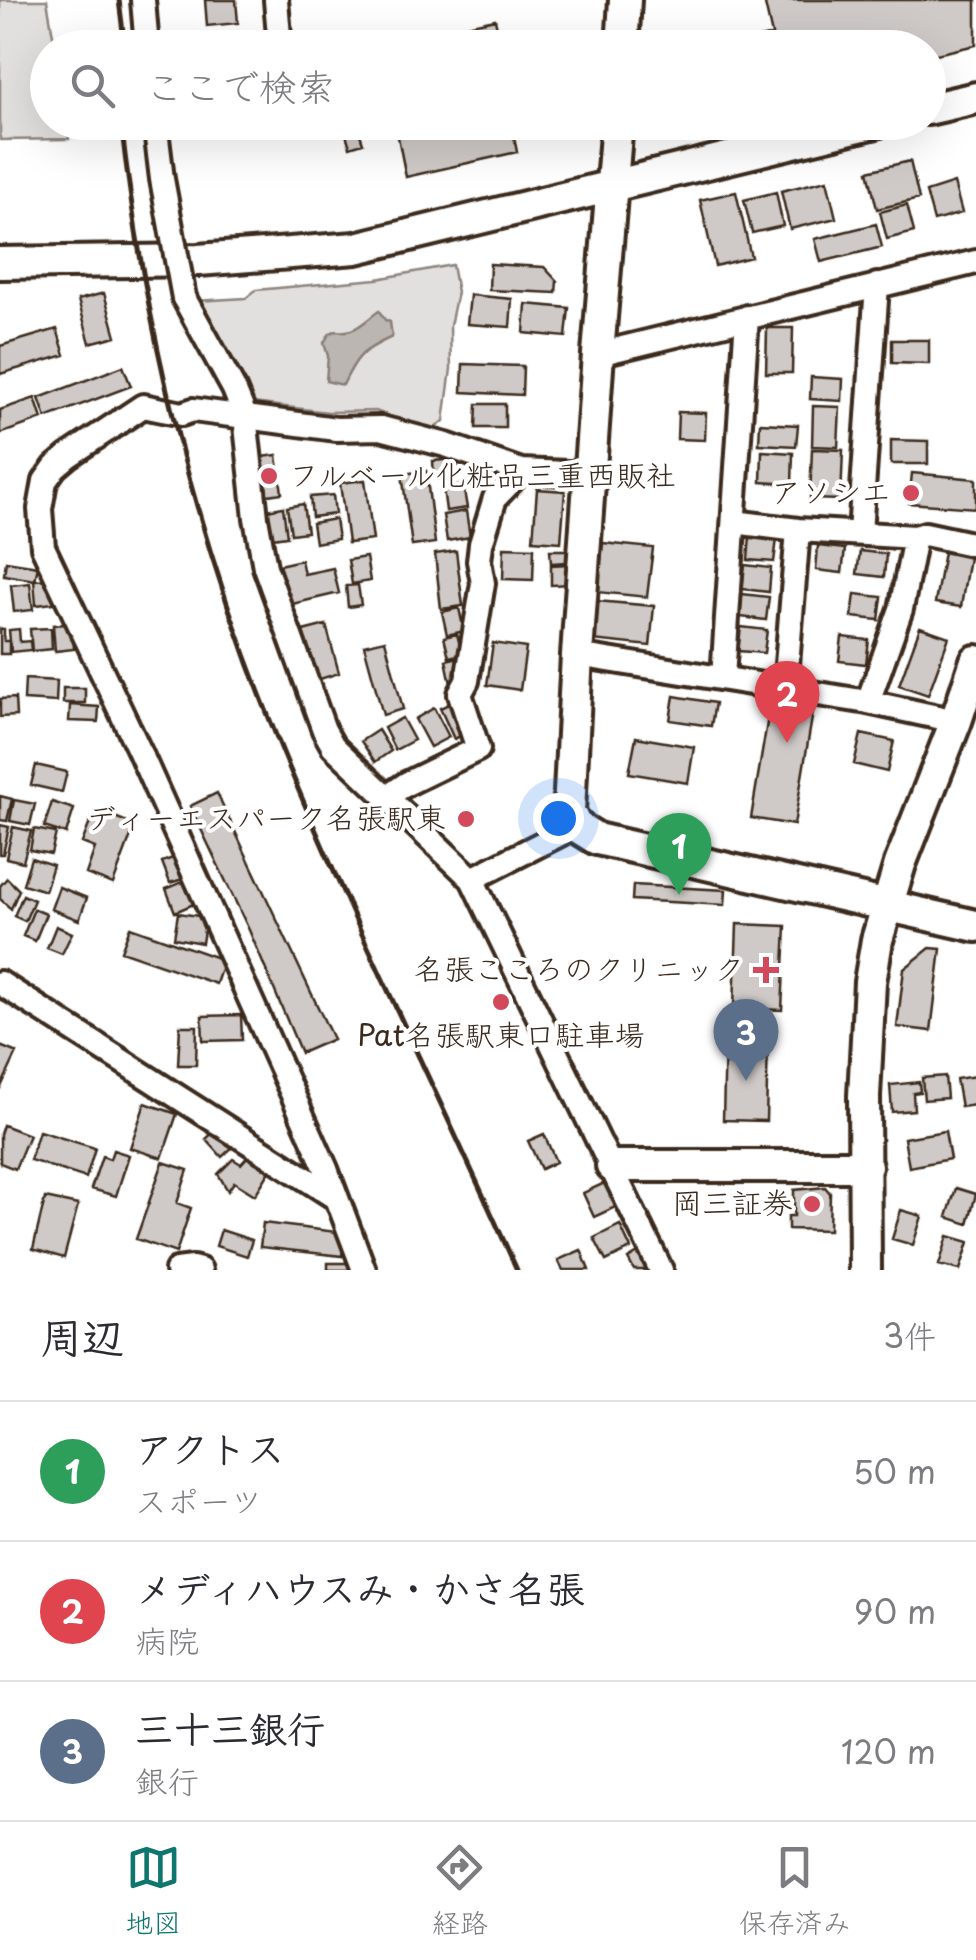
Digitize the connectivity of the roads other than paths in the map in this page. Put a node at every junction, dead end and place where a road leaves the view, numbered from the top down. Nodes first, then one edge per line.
1 (143, 0) edge
2 (276, 0) edge
3 (625, 0) edge
4 (146, 30) edge
5 (278, 30) edge
6 (623, 30) edge
7 (976, 98) edge
8 (946, 106) edge
9 (157, 140) edge
10 (615, 140) edge
11 (804, 140) edge
12 (612, 188) junction
13 (976, 262) edge
14 (0, 263) edge
15 (877, 285) junction
16 (747, 317) junction
17 (598, 354) junction
18 (245, 416) junction
19 (521, 470) junction
20 (590, 474) junction
21 (734, 522) junction
22 (798, 530) junction
23 (860, 533) junction
24 (915, 537) junction
25 (976, 545) edge
26 (577, 655) junction
27 (976, 661) edge
28 (723, 678) junction
29 (785, 689) junction
30 (868, 702) junction
31 (956, 721) junction
32 (387, 797) junction
33 (576, 826) junction
34 (472, 879) junction
35 (888, 905) junction
36 (976, 926) edge
37 (0, 983) edge
38 (612, 1166) junction
39 (866, 1166) junction
40 (336, 1198) junction
41 (177, 1270) edge
42 (200, 1270) edge
43 (364, 1270) edge
44 (661, 1270) edge
45 (865, 1270) edge

1 - 4 street
2 - 5 street
3 - 6 street
7 - 8 street
9 - 18 street, bridge
10 - 12 street
11 - 12 street
12 - 14 street
12 - 17 street
13 - 15 street
15 - 16 street
15 - 23 street
16 - 17 street
16 - 21 street
17 - 20 street
18 - 19 street
18 - 32 street
18 - 40 street
19 - 20 street
19 - 32 street
20 - 26 street
21 - 22 street
21 - 28 street
22 - 23 street
22 - 29 street
23 - 24 street
24 - 25 street
24 - 30 street
26 - 28 street
26 - 33 street
27 - 31 street
28 - 29 street
29 - 30 street
30 - 31 street
31 - 35 street
32 - 34 street
33 - 34 street
33 - 35 street
34 - 38 street
35 - 36 street
35 - 39 street
37 - 40 street
38 - 39 street
38 - 44 street
39 - 45 street
40 - 43 street
41 - 42 street

